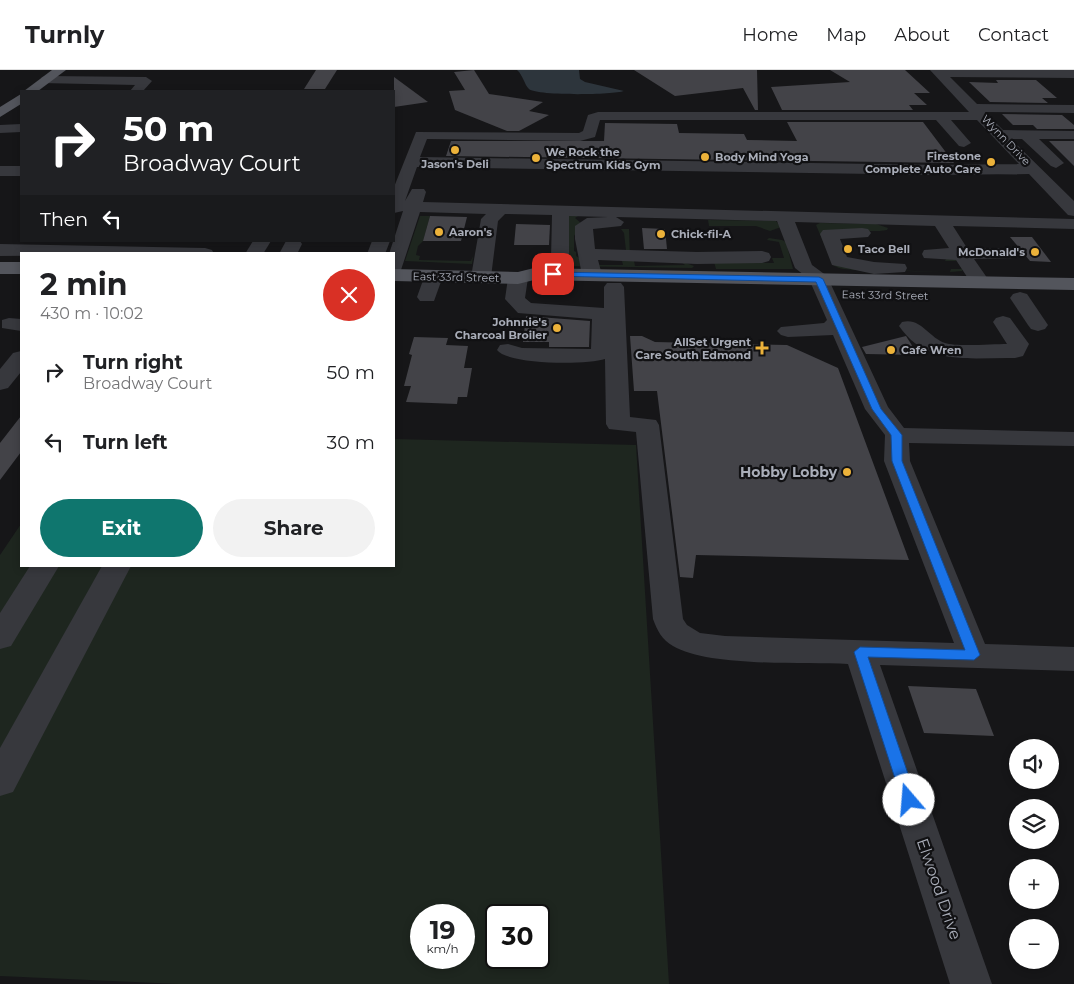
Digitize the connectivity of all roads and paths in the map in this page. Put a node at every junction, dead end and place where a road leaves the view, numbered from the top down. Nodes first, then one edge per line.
1 (59, 70) edge
2 (938, 71) edge
3 (1074, 74) edge
4 (46, 80) junction
5 (142, 84) edge
6 (75, 86) edge
7 (31, 90) edge
8 (20, 99) edge
9 (1074, 109) edge
10 (979, 112) junction
11 (0, 113) edge
12 (939, 116) junction
13 (0, 118) edge
14 (20, 118) edge
15 (20, 128) edge
16 (0, 129) edge
17 (1000, 134) junction
18 (1025, 134) junction
19 (429, 135) junction
20 (1074, 135) edge
21 (964, 143) dead end
22 (411, 162) junction
23 (428, 162) junction
24 (1033, 168) junction
25 (0, 171) edge
26 (20, 171) edge
27 (395, 204) edge
28 (395, 207) edge
29 (413, 207) junction
30 (1071, 207) edge
31 (561, 209) junction
32 (496, 214) junction
33 (784, 217) junction
34 (941, 222) junction
35 (808, 227) junction
36 (775, 235) junction
37 (880, 235) dead end
38 (684, 240) dead end
39 (191, 242) edge
40 (0, 250) edge
41 (60, 252) edge
42 (182, 252) edge
43 (587, 254) junction
44 (931, 254) dead end
45 (963, 254) junction
46 (1010, 254) dead end
47 (670, 257) junction
48 (762, 257) dead end
49 (560, 259) dead end
50 (395, 263) edge
51 (0, 268) edge
52 (20, 268) edge
53 (898, 268) dead end
54 (592, 275) junction
55 (395, 276) edge
56 (433, 276) junction
57 (481, 277) junction
58 (518, 278) junction
59 (980, 282) junction
60 (820, 283) junction
61 (1074, 284) edge
62 (614, 287) junction
63 (427, 297) dead end
64 (1020, 298) junction
65 (1074, 299) edge
66 (838, 321) junction
67 (1004, 322) dead end
68 (1038, 325) dead end
69 (913, 330) dead end
70 (788, 331) dead end
71 (508, 350) dead end
72 (20, 359) edge
73 (0, 383) edge
74 (0, 389) edge
75 (20, 389) edge
76 (896, 435) junction
77 (1074, 439) edge
78 (44, 567) edge
79 (116, 567) edge
80 (0, 638) edge
81 (860, 652) junction
82 (974, 655) junction
83 (1074, 659) edge
84 (0, 781) edge
85 (971, 984) edge

1 - 4 main road
2 - 3 street
2 - 10 street, Wynn Drive
4 - 6 street
4 - 7 main road
5 - 6 street
8 - 11 main road
9 - 10 street
10 - 12 street
10 - 17 street, Wynn Drive
12 - 19 street
12 - 21 street
13 - 14 street
15 - 16 street
17 - 18 street
17 - 24 street, Wynn Drive
18 - 20 street
18 - 24 street
19 - 22 street
19 - 23 street
22 - 23 street
22 - 27 street
23 - 24 street
23 - 29 street
24 - 30 street, Wynn Drive
25 - 26 street
28 - 29 street
29 - 32 street
29 - 50 street
30 - 34 street
31 - 32 street
31 - 33 street
31 - 49 street
32 - 57 street
33 - 35 street
33 - 36 street
34 - 35 street
34 - 45 street
35 - 36 street
35 - 60 street
36 - 43 street
36 - 60 street
37 - 53 street
38 - 47 street
39 - 42 street
40 - 41 street
43 - 47 street
43 - 54 street
44 - 45 street
45 - 46 street
45 - 59 street
47 - 48 street
51 - 52 main road
54 - 58 main road, East 33rd Street
54 - 60 main road, East 33rd Street
55 - 56 main road, East 33rd Street
56 - 57 main road, East 33rd Street
56 - 63 street
57 - 58 main road, East 33rd Street
58 - 62 main road, East 33rd Street
58 - 71 street
59 - 60 main road, East 33rd Street
59 - 61 main road, East 33rd Street
60 - 62 main road, East 33rd Street
60 - 64 main road, East 33rd Street
60 - 66 street
62 - 81 street
64 - 65 main road, East 33rd Street
64 - 68 street
66 - 70 street
66 - 76 street
67 - 69 street
72 - 73 street
74 - 75 street
76 - 77 street
76 - 82 street
78 - 80 street
79 - 84 street
81 - 82 street
81 - 85 street, Elwood Drive
82 - 83 street

